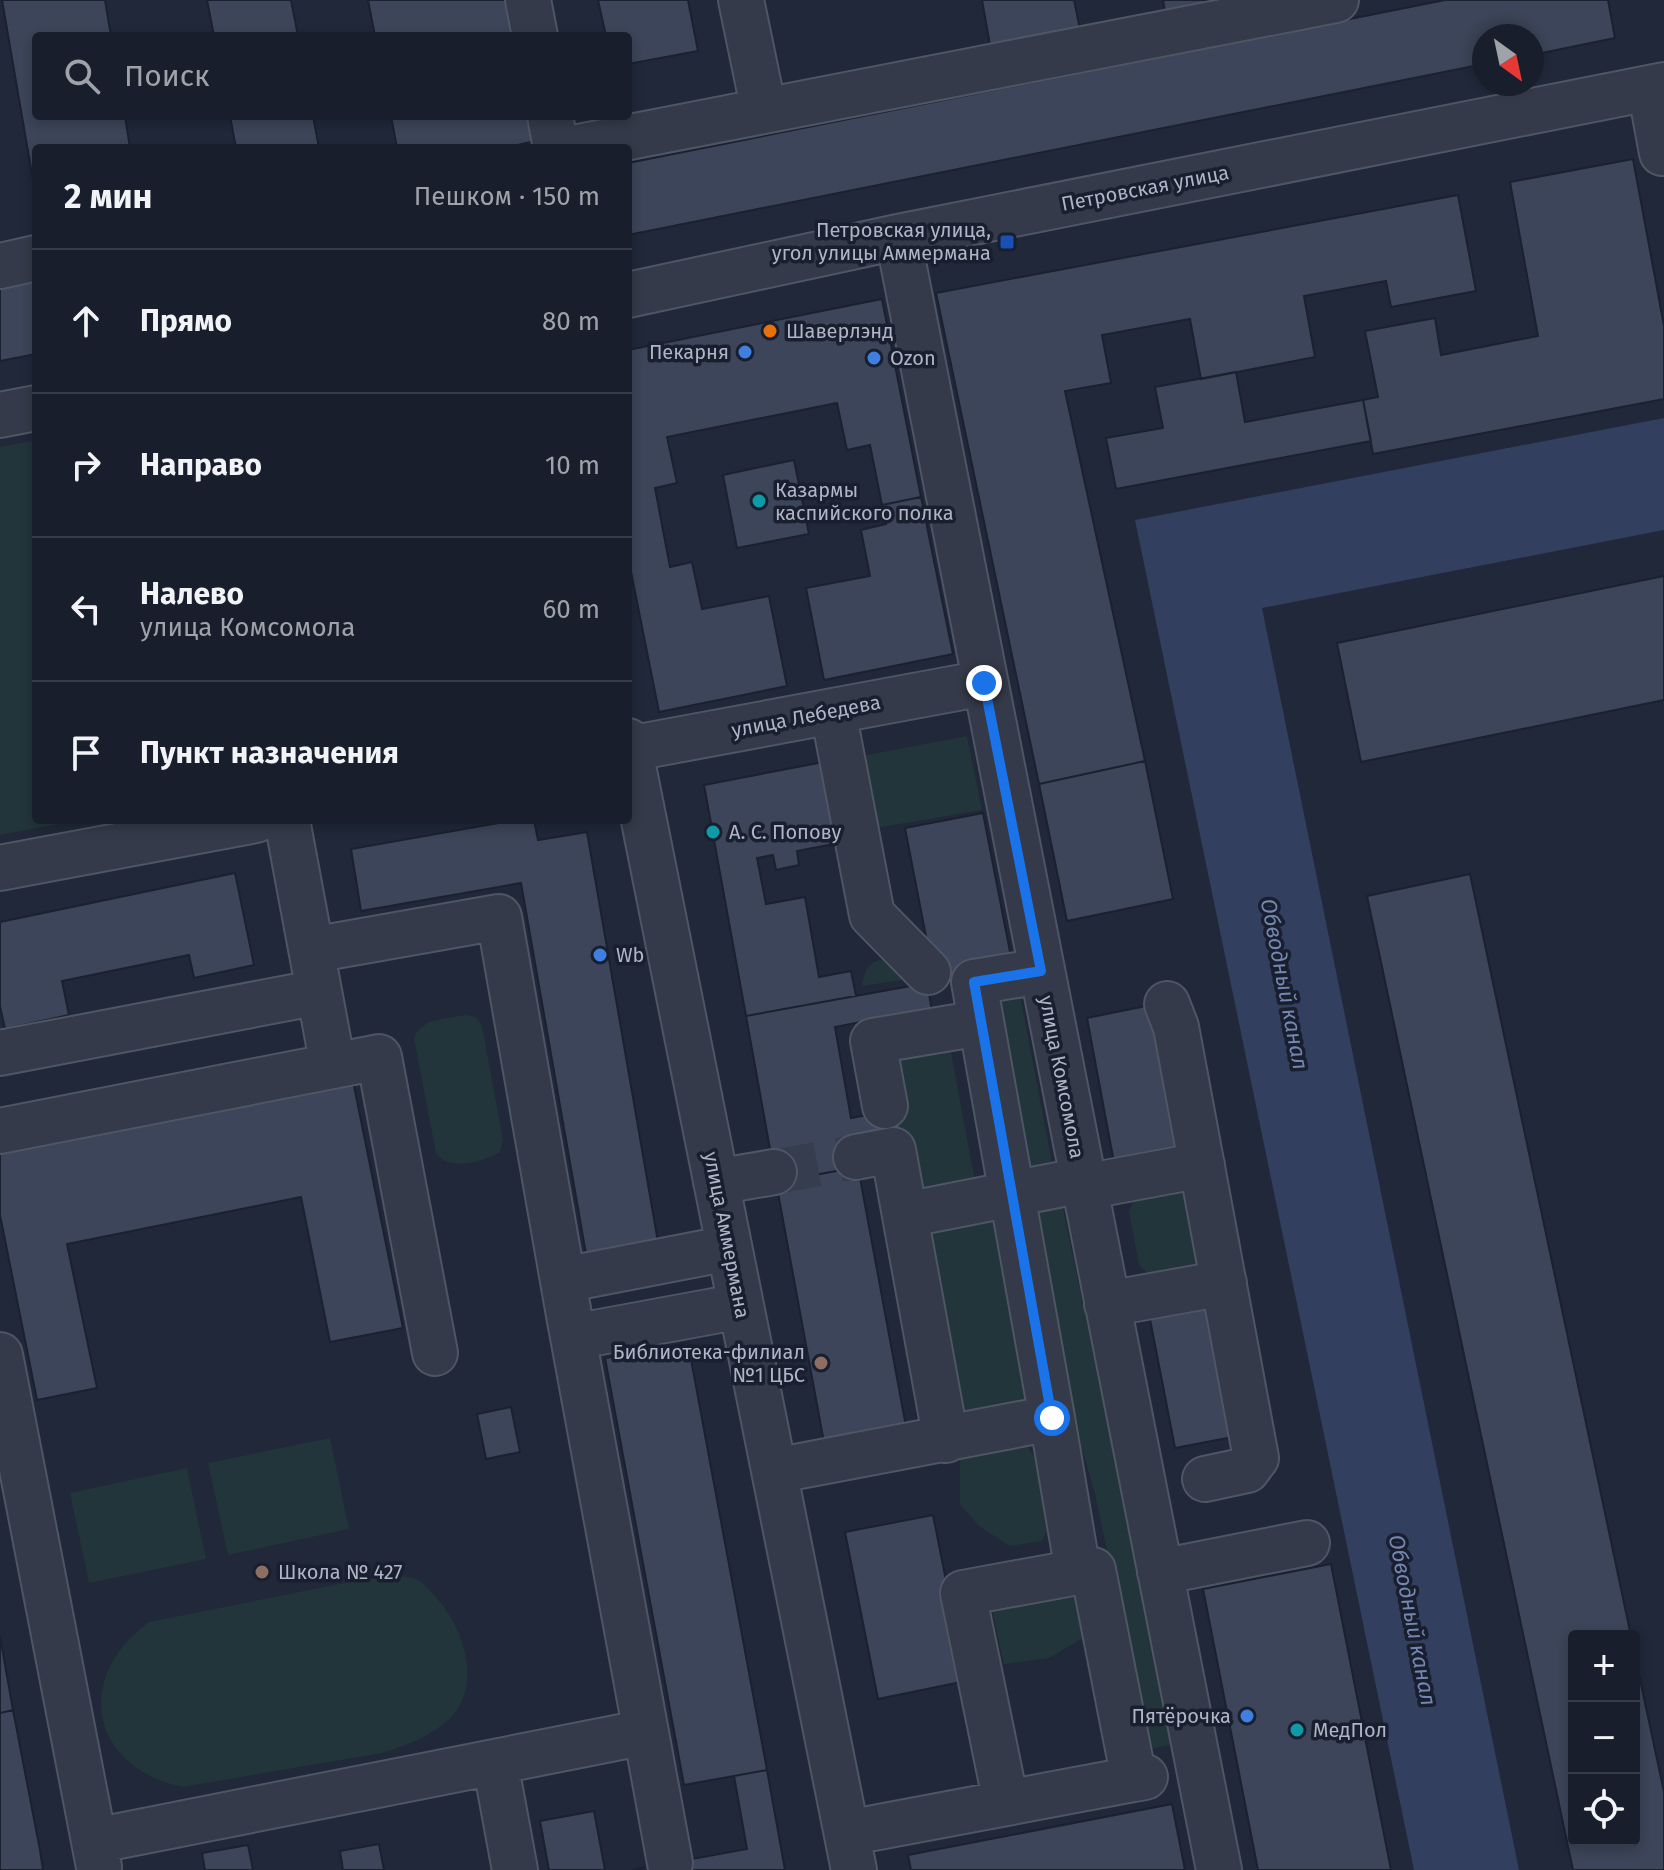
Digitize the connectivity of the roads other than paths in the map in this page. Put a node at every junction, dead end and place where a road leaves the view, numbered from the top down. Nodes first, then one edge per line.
1 (528, 0) edge
2 (741, 0) edge
3 (1336, 0) edge
4 (534, 32) edge
5 (1657, 86) edge
6 (764, 111) junction
7 (551, 120) edge
8 (555, 144) edge
9 (594, 144) edge
10 (1662, 153) edge
11 (898, 237) junction
12 (32, 259) edge
13 (0, 266) edge
14 (632, 294) edge
15 (32, 409) edge
16 (0, 415) edge
17 (984, 683) junction
18 (833, 711) junction
19 (632, 745) edge
20 (632, 761) edge
21 (235, 824) edge
22 (288, 824) edge
23 (0, 868) edge
24 (312, 950) junction
25 (1041, 971) junction
26 (928, 972) dead end
27 (319, 992) junction
28 (1167, 1004) dead end
29 (980, 1023) junction
30 (0, 1053) edge
31 (333, 1066) junction
32 (885, 1106) dead end
33 (0, 1131) edge
34 (856, 1157) tunnel mouth
35 (1202, 1165) junction
36 (774, 1172) tunnel mouth
37 (716, 1182) junction
38 (1083, 1184) junction
39 (1012, 1194) junction
40 (905, 1215) junction
41 (729, 1248) junction
42 (563, 1280) junction
43 (1224, 1283) junction
44 (1107, 1304) junction
45 (741, 1306) junction
46 (573, 1337) junction
47 (435, 1353) dead end
48 (0, 1355) edge
49 (1052, 1418) junction
50 (946, 1440) junction
51 (774, 1471) junction
52 (1205, 1479) dead end
53 (15, 1518) edge
54 (1307, 1543) dead end
55 (1078, 1572) junction
56 (1160, 1572) junction
57 (646, 1732) junction
58 (495, 1762) junction
59 (1006, 1803) junction
60 (850, 1851) edge
61 (97, 1856) edge
62 (670, 1863) dead end
63 (515, 1870) edge
64 (1219, 1870) edge

1 - 4 street
2 - 6 street
3 - 6 street
5 - 10 street
5 - 11 street, Петровская улица
6 - 9 street
7 - 8 street
11 - 14 street, Петровская улица
11 - 17 street, улица Комсомола
12 - 13 street
15 - 16 street
17 - 18 street, улица Лебедева
17 - 25 street, улица Комсомола
18 - 19 street, улица Лебедева
18 - 26 street
20 - 37 street, улица Аммермана
21 - 23 street
22 - 24 street
24 - 27 street
24 - 42 street
25 - 29 street
25 - 38 street, улица Комсомола
27 - 30 street
27 - 31 street
28 - 35 street
29 - 32 street
29 - 39 street
31 - 33 street
31 - 47 street
34 - 40 street
35 - 38 street
35 - 43 street
36 - 37 street
37 - 41 street, улица Аммермана
38 - 39 street
38 - 44 street, улица Комсомола
39 - 40 street
39 - 49 street
40 - 50 street
41 - 42 street
41 - 45 street, улица Аммермана
42 - 46 street
43 - 44 street
43 - 52 street
44 - 56 street, улица Комсомола
45 - 46 street
45 - 51 street, улица Аммермана
46 - 57 street
48 - 53 street
49 - 50 street
49 - 55 street
50 - 51 street
51 - 60 street, улица Аммермана
53 - 61 street
54 - 56 street
55 - 59 street
55 - 59 street
56 - 64 street, улица Комсомола
57 - 58 street
57 - 62 street
58 - 61 street
58 - 63 street
59 - 60 street

